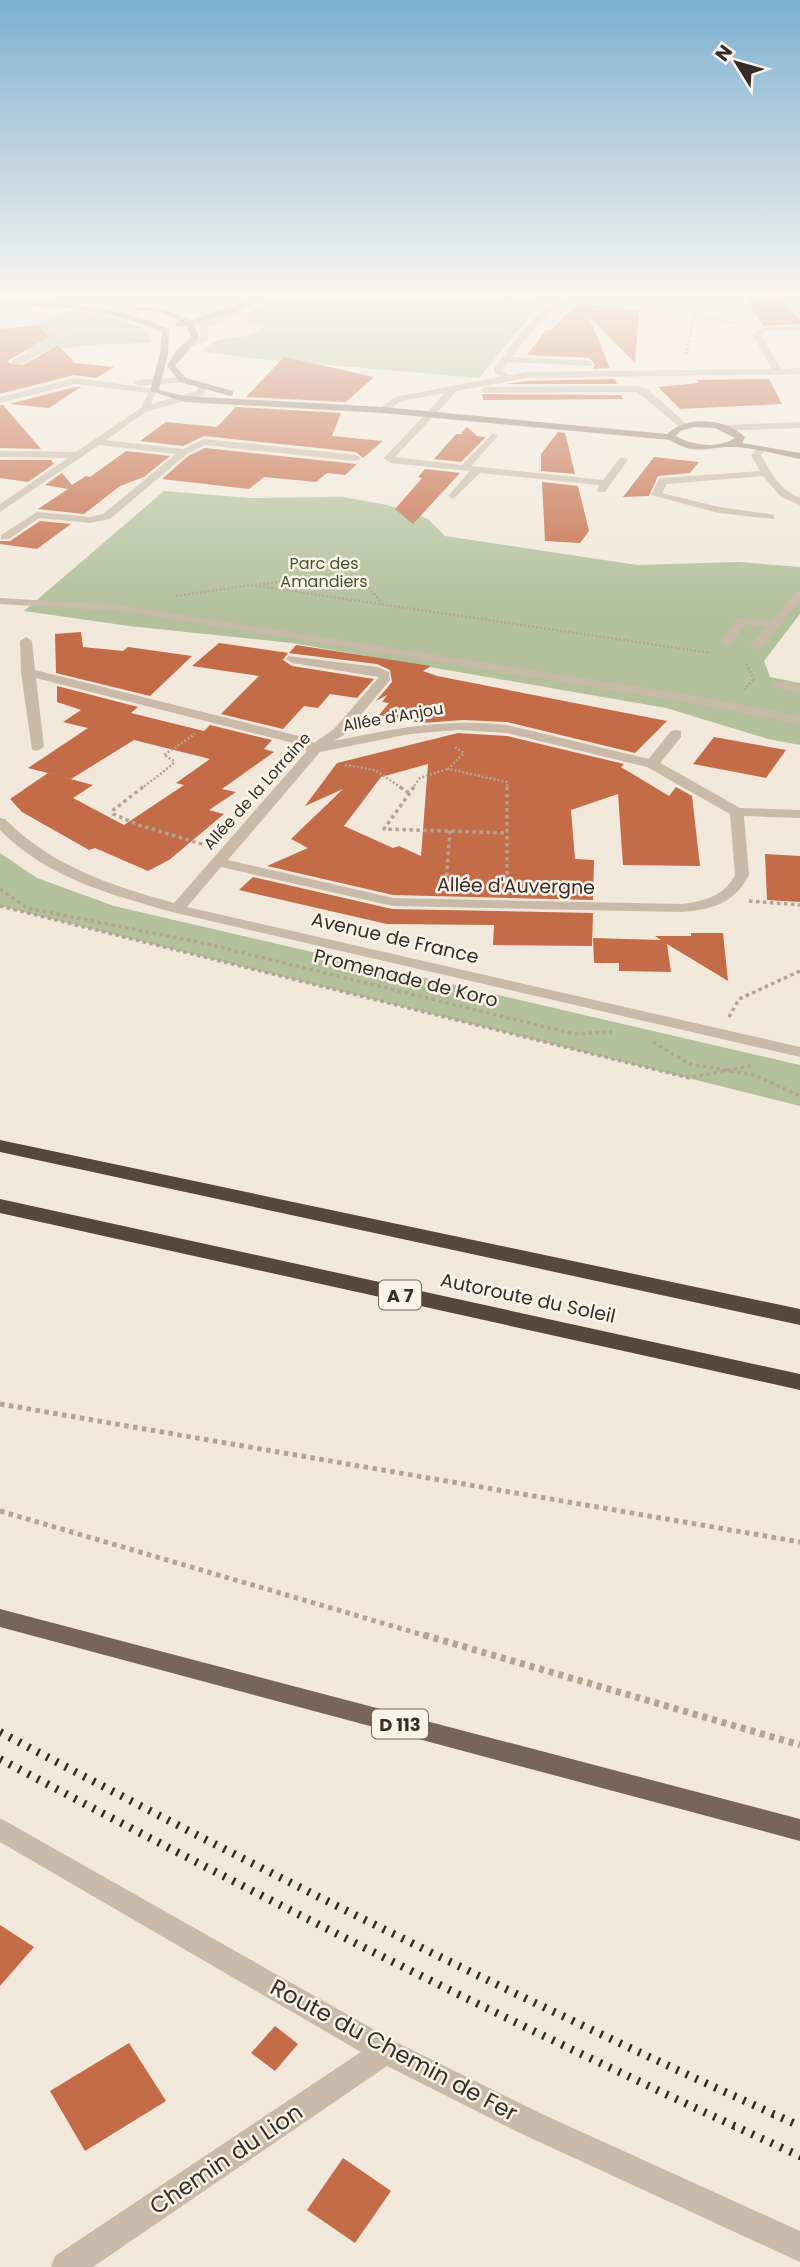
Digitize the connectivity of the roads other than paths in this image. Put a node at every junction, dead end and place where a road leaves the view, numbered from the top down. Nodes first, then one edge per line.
1 (147, 401) edge
2 (173, 401) edge
3 (224, 401) edge
4 (300, 401) edge
5 (397, 401) edge
6 (441, 401) edge
7 (655, 401) edge
8 (337, 406) junction
9 (143, 410) junction
10 (383, 410) junction
11 (427, 414) junction
12 (800, 425) edge
13 (685, 426) junction
14 (724, 428) junction
15 (493, 436) dead end
16 (672, 438) junction
17 (97, 442) junction
18 (733, 444) junction
19 (761, 449) junction
20 (184, 452) junction
21 (0, 454) edge
22 (77, 455) junction
23 (800, 456) edge
24 (356, 458) dead end
25 (623, 460) dead end
26 (464, 468) junction
27 (479, 468) junction
28 (766, 473) junction
29 (606, 483) junction
30 (599, 493) dead end
31 (453, 496) dead end
32 (800, 502) edge
33 (0, 509) edge
34 (769, 517) dead end
35 (5, 537) dead end
36 (800, 594) edge
37 (0, 601) edge
38 (774, 625) junction
39 (26, 641) dead end
40 (726, 643) dead end
41 (755, 647) road end
42 (292, 659) dead end
43 (27, 673) junction
44 (779, 685) road end
45 (800, 689) edge
46 (800, 720) edge
47 (676, 734) dead end
48 (37, 747) dead end
49 (312, 754) junction
50 (652, 764) junction
51 (737, 812) junction
52 (800, 814) edge
53 (0, 822) edge
54 (222, 856) junction
55 (177, 909) junction
56 (800, 1052) edge
57 (0, 1146) edge
58 (0, 1206) edge
59 (800, 1317) edge
60 (800, 1382) edge
61 (0, 1618) edge
62 (0, 1829) edge
63 (800, 1830) edge
64 (386, 2051) junction
65 (800, 2247) edge
66 (66, 2267) edge

1 - 9 street
2 - 9 street
3 - 8 main road
4 - 8 main road
5 - 10 street
6 - 11 street
7 - 13 street
8 - 10 main road
9 - 17 street
10 - 11 main road
11 - 16 main road
11 - 26 street
12 - 14 street
13 - 14 main road
13 - 16 main road
14 - 18 main road
15 - 26 street
16 - 18 main road
17 - 20 street
17 - 22 street
18 - 19 main road
19 - 23 main road
19 - 28 street
20 - 24 street
20 - 35 street
21 - 22 street
22 - 33 street
25 - 29 street
26 - 27 street
27 - 29 street
27 - 31 street
28 - 32 street
28 - 34 street
29 - 30 street
36 - 38 street
37 - 46 street
38 - 40 street
38 - 41 street
39 - 43 street
42 - 49 street, Allée de la Lorraine
43 - 48 street
43 - 49 street
44 - 45 street
47 - 50 street
49 - 50 street, Allée d'Anjou
49 - 54 street, Allée de la Lorraine
50 - 51 street, Allée d'Anjou
51 - 52 street, Allée d'Anjou
51 - 54 street, Allée d'Auvergne
53 - 55 street, Avenue de France
54 - 55 street, Allée de la Lorraine
55 - 56 street, Avenue de France
57 - 59 highway, Autoroute du Soleil
58 - 60 highway, Autoroute du Soleil / A 7
61 - 63 main road, D 113
62 - 64 street, Route du Chemin de Fer
64 - 65 street, Route du Chemin de Fer
64 - 66 street, Chemin du Lion

